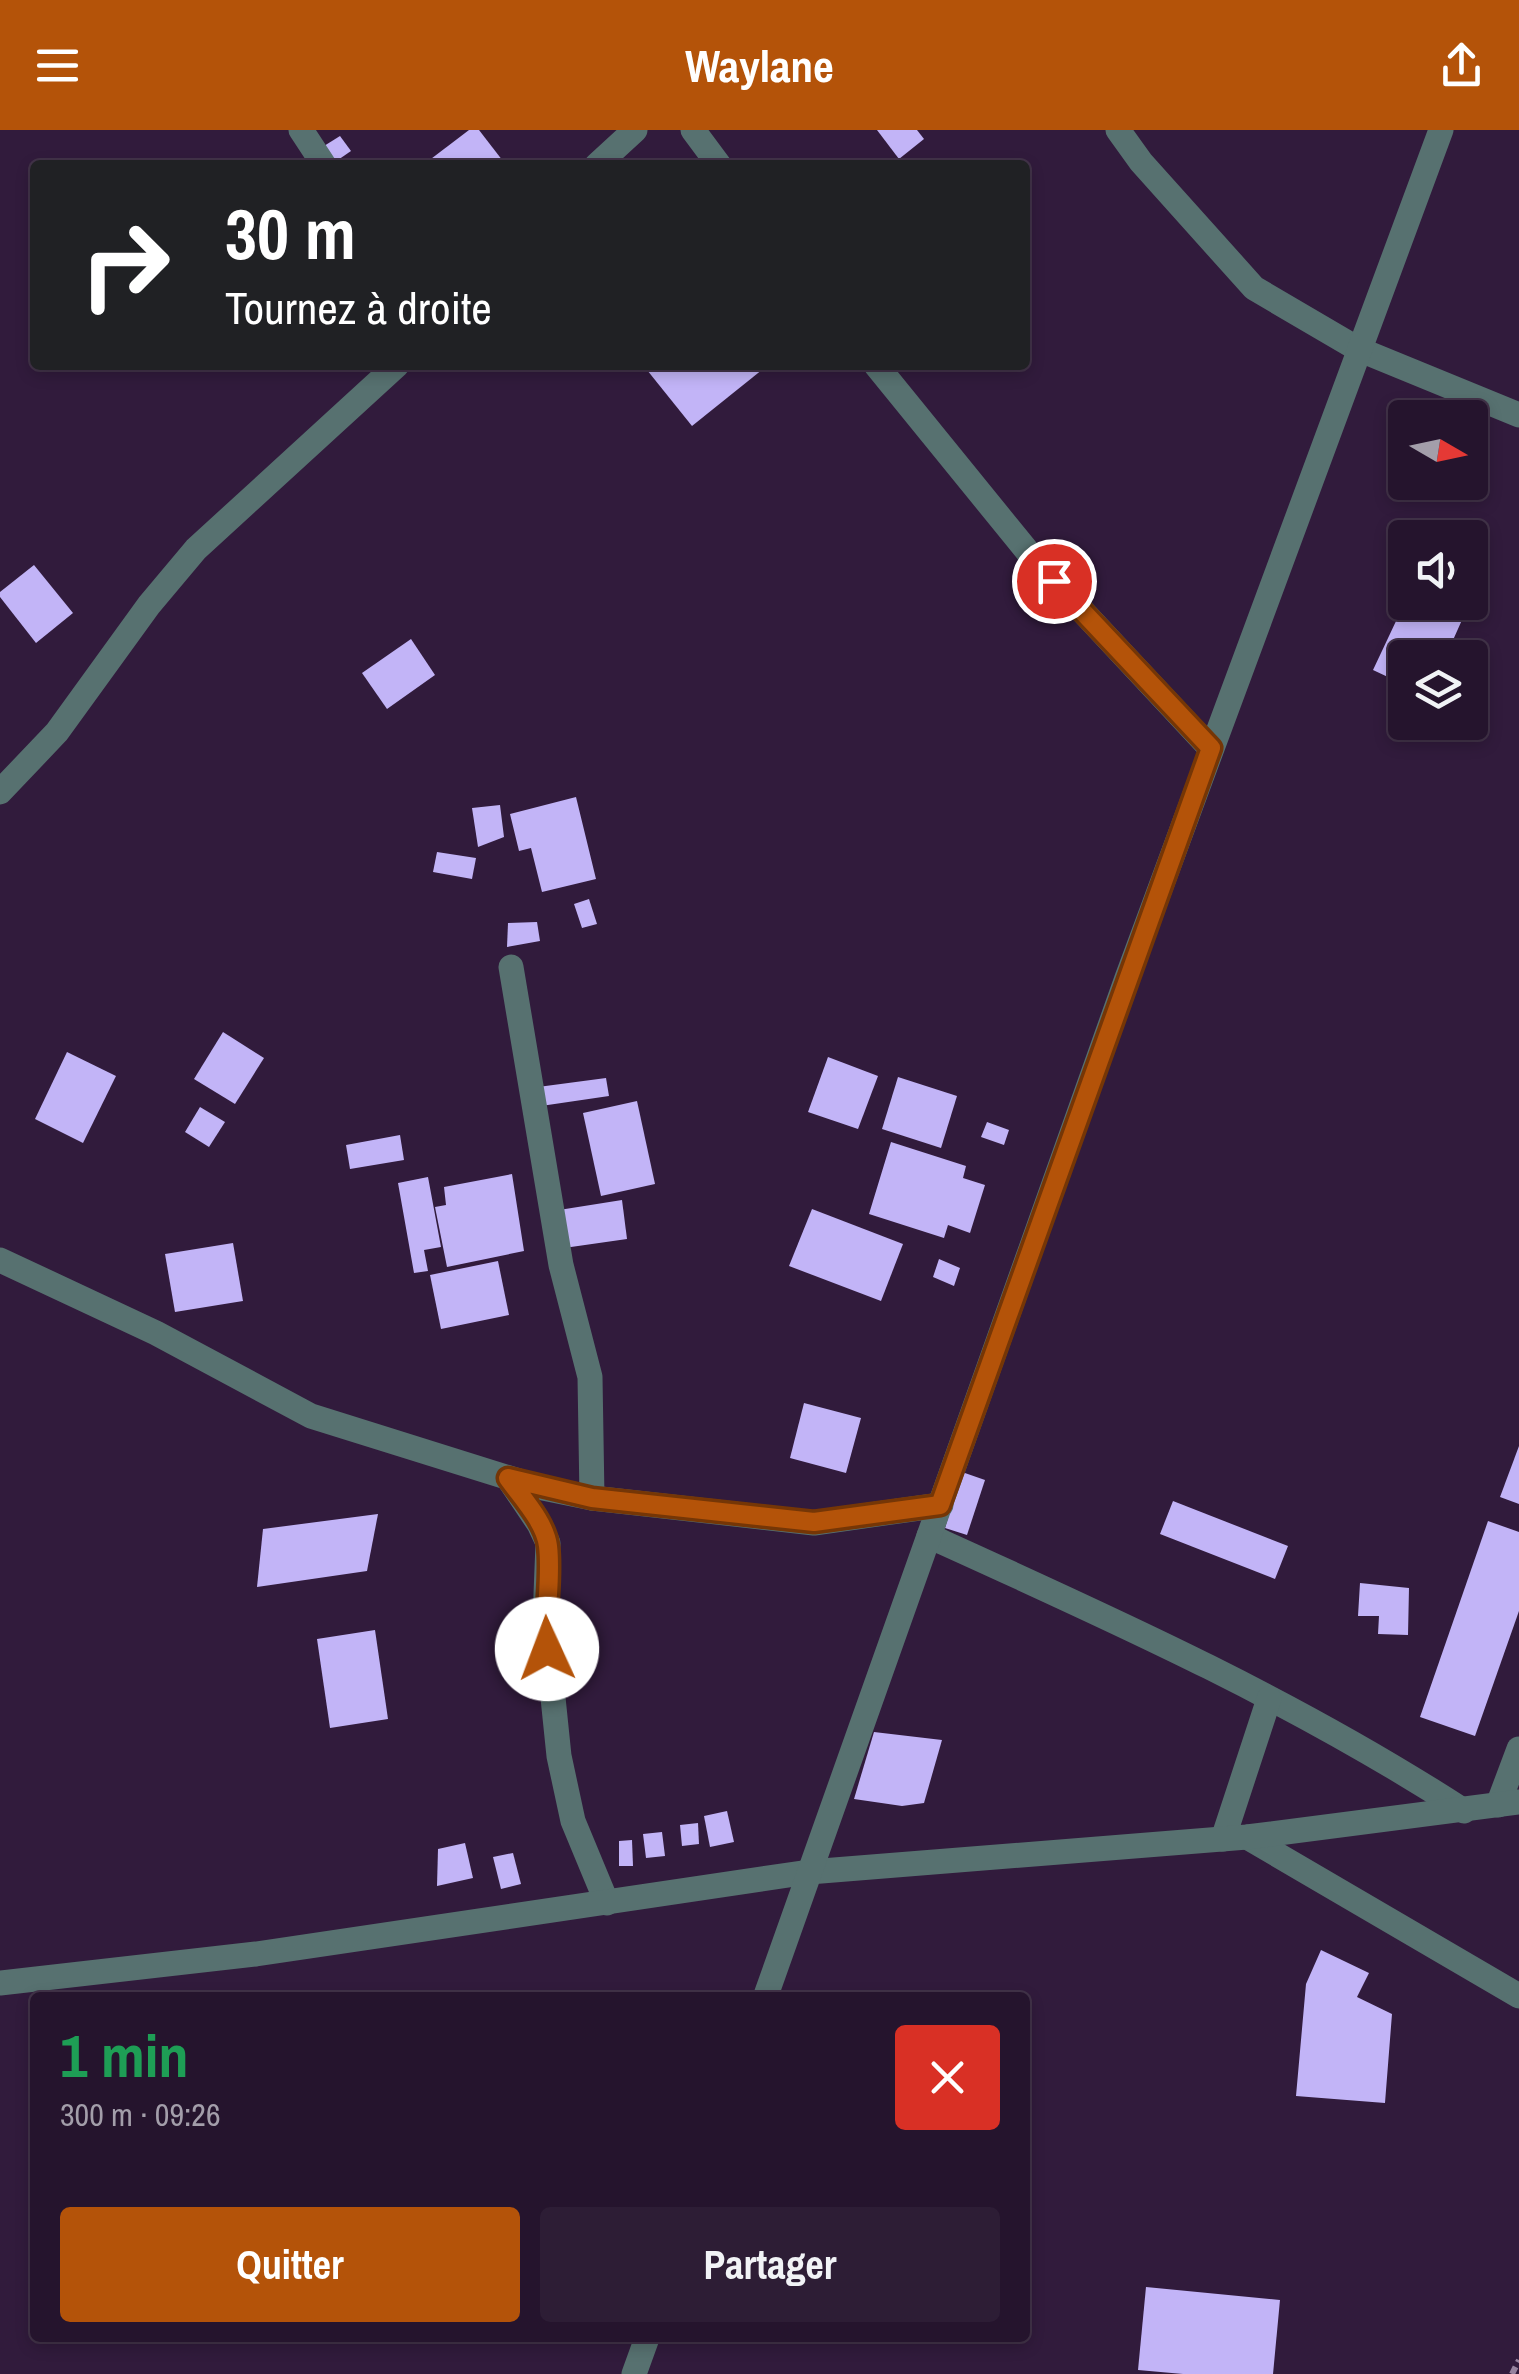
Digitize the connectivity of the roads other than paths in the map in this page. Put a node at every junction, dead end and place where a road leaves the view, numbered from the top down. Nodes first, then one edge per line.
1 (302, 130) edge
2 (635, 130) edge
3 (692, 130) edge
4 (1118, 130) edge
5 (1440, 130) edge
6 (321, 160) edge
7 (602, 160) edge
8 (715, 160) edge
9 (1358, 350) junction
10 (392, 370) edge
11 (880, 370) edge
12 (1519, 415) edge
13 (1211, 748) junction
14 (0, 792) edge
15 (511, 967) dead end
16 (0, 1260) edge
17 (508, 1478) junction
18 (592, 1498) junction
19 (940, 1505) junction
20 (930, 1536) junction
21 (1269, 1699) junction
22 (1519, 1749) edge
23 (1509, 1804) edge
24 (1464, 1811) junction
25 (1235, 1838) junction
26 (809, 1872) junction
27 (607, 1903) junction
28 (0, 1983) edge
29 (768, 1992) edge
30 (1519, 1996) edge
31 (646, 2342) edge
32 (634, 2374) edge

1 - 6 street
2 - 7 street
3 - 8 street
4 - 9 street
5 - 9 street
9 - 12 street
9 - 13 street
10 - 14 street
11 - 13 street
13 - 19 street
15 - 18 street
16 - 17 street
17 - 18 street
17 - 27 street
18 - 19 street
19 - 20 street
20 - 21 street
20 - 26 street
21 - 24 street
21 - 25 street
22 - 23 street
23 - 24 street
24 - 25 street
25 - 26 street
25 - 30 street
26 - 27 street
26 - 29 street
27 - 28 street
31 - 32 street

